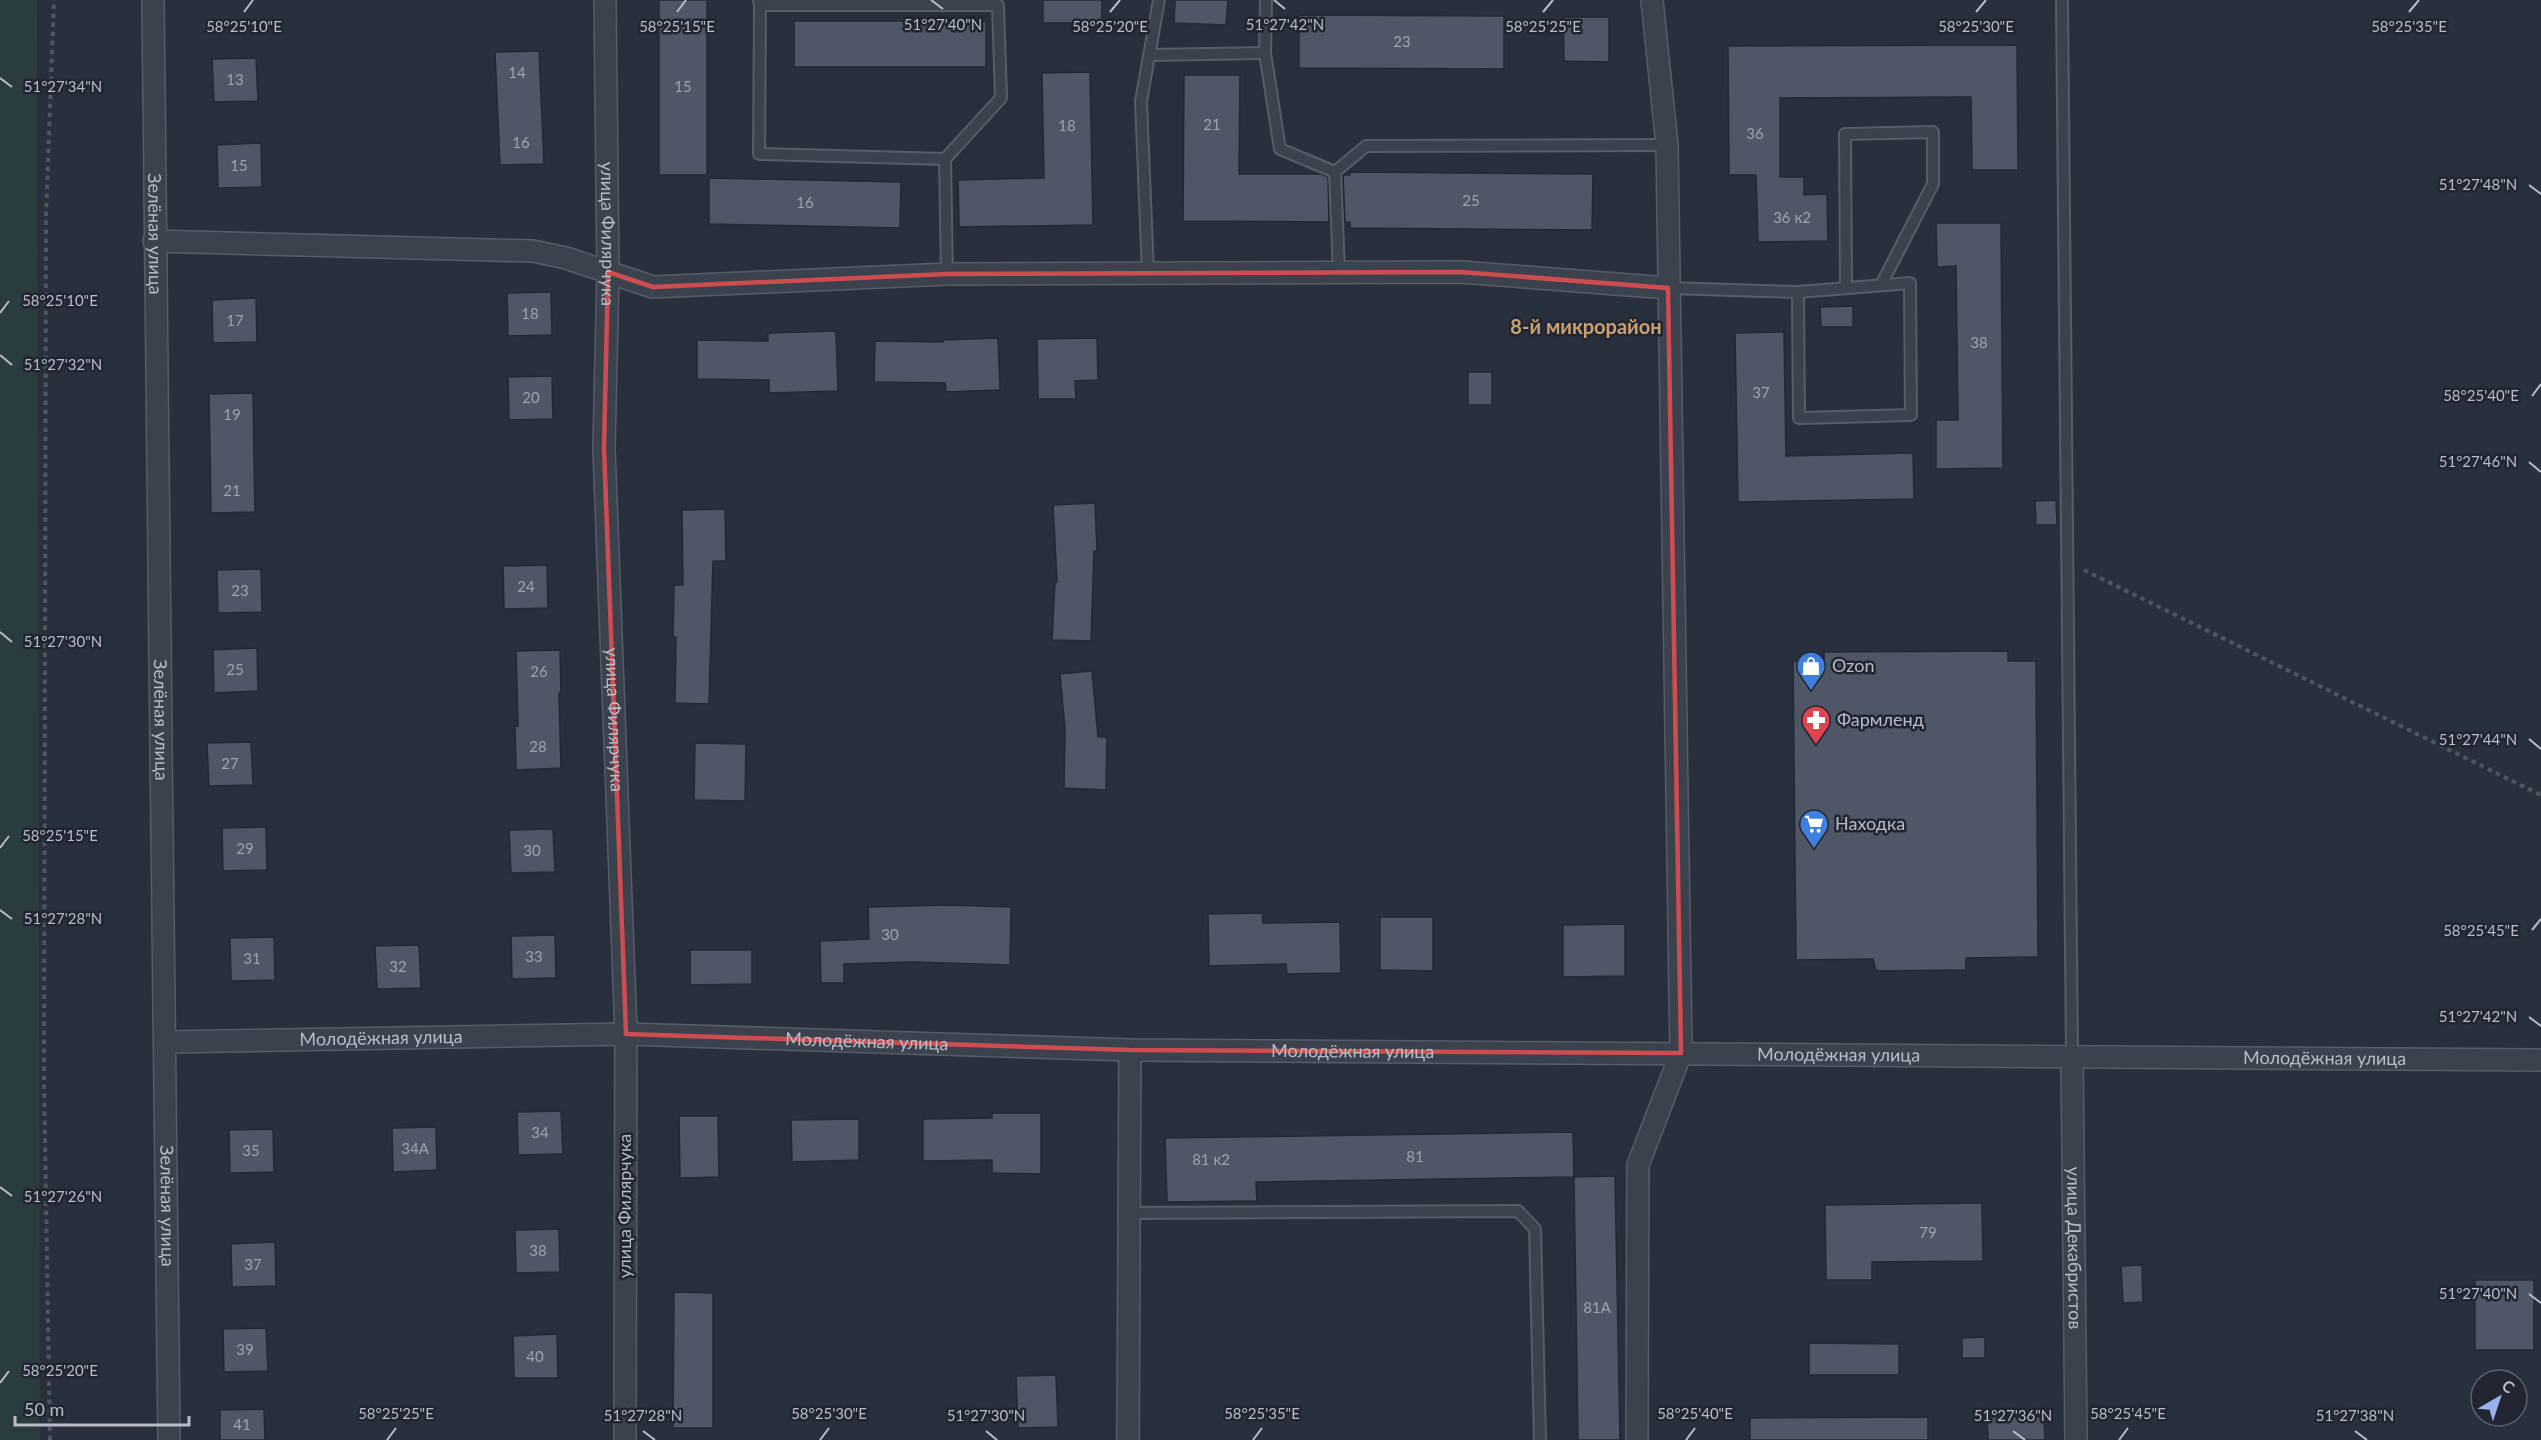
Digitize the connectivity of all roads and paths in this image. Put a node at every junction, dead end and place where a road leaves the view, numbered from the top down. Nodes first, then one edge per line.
1 (54, 0) edge
2 (153, 0) edge
3 (605, 0) edge
4 (1159, 0) edge
5 (1266, 0) edge
6 (1652, 0) edge
7 (2062, 0) edge
8 (760, 2) edge
9 (1265, 52) junction
10 (1149, 55) junction
11 (1667, 144) junction
12 (945, 159) junction
13 (1335, 172) junction
14 (154, 241) junction
15 (608, 272) junction
16 (1339, 272) junction
17 (1148, 273) junction
18 (947, 274) junction
19 (1881, 285) junction
20 (1668, 288) junction
21 (1846, 288) junction
22 (1798, 292) junction
23 (2067, 561) junction
24 (2541, 795) edge
25 (626, 1034) junction
26 (166, 1042) junction
27 (1130, 1050) junction
28 (1681, 1053) junction
29 (2072, 1058) junction
30 (2541, 1060) edge
31 (1129, 1213) junction
32 (50, 1440) edge
33 (169, 1440) edge
34 (625, 1440) edge
35 (1128, 1440) edge
36 (1540, 1440) edge
37 (1637, 1440) edge
38 (2076, 1440) edge

1 - 32 path
2 - 14 street, Зелёная улица
3 - 15 street, улица Филярчука
4 - 10 lane
5 - 9 lane
6 - 11 street
7 - 23 lane
8 - 12 lane
8 - 12 lane
9 - 10 lane
9 - 13 lane
10 - 17 lane
11 - 13 lane
11 - 20 street
12 - 18 lane
13 - 16 lane
14 - 15 street
14 - 26 street, Зелёная улица
15 - 18 street
15 - 25 street, улица Филярчука
16 - 17 street
16 - 20 street
17 - 18 street
19 - 21 lane
19 - 21 lane
19 - 22 lane
20 - 22 lane
20 - 28 street
21 - 22 lane
23 - 24 path
23 - 29 lane
25 - 26 street, Молодёжная улица
25 - 27 street, Молодёжная улица
25 - 34 street, улица Филярчука
26 - 33 street, Зелёная улица
27 - 28 street, Молодёжная улица
27 - 31 street
28 - 29 street, Молодёжная улица
28 - 37 street
29 - 30 street, Молодёжная улица
29 - 38 street, улица Декабристов
31 - 35 street
31 - 36 lane

